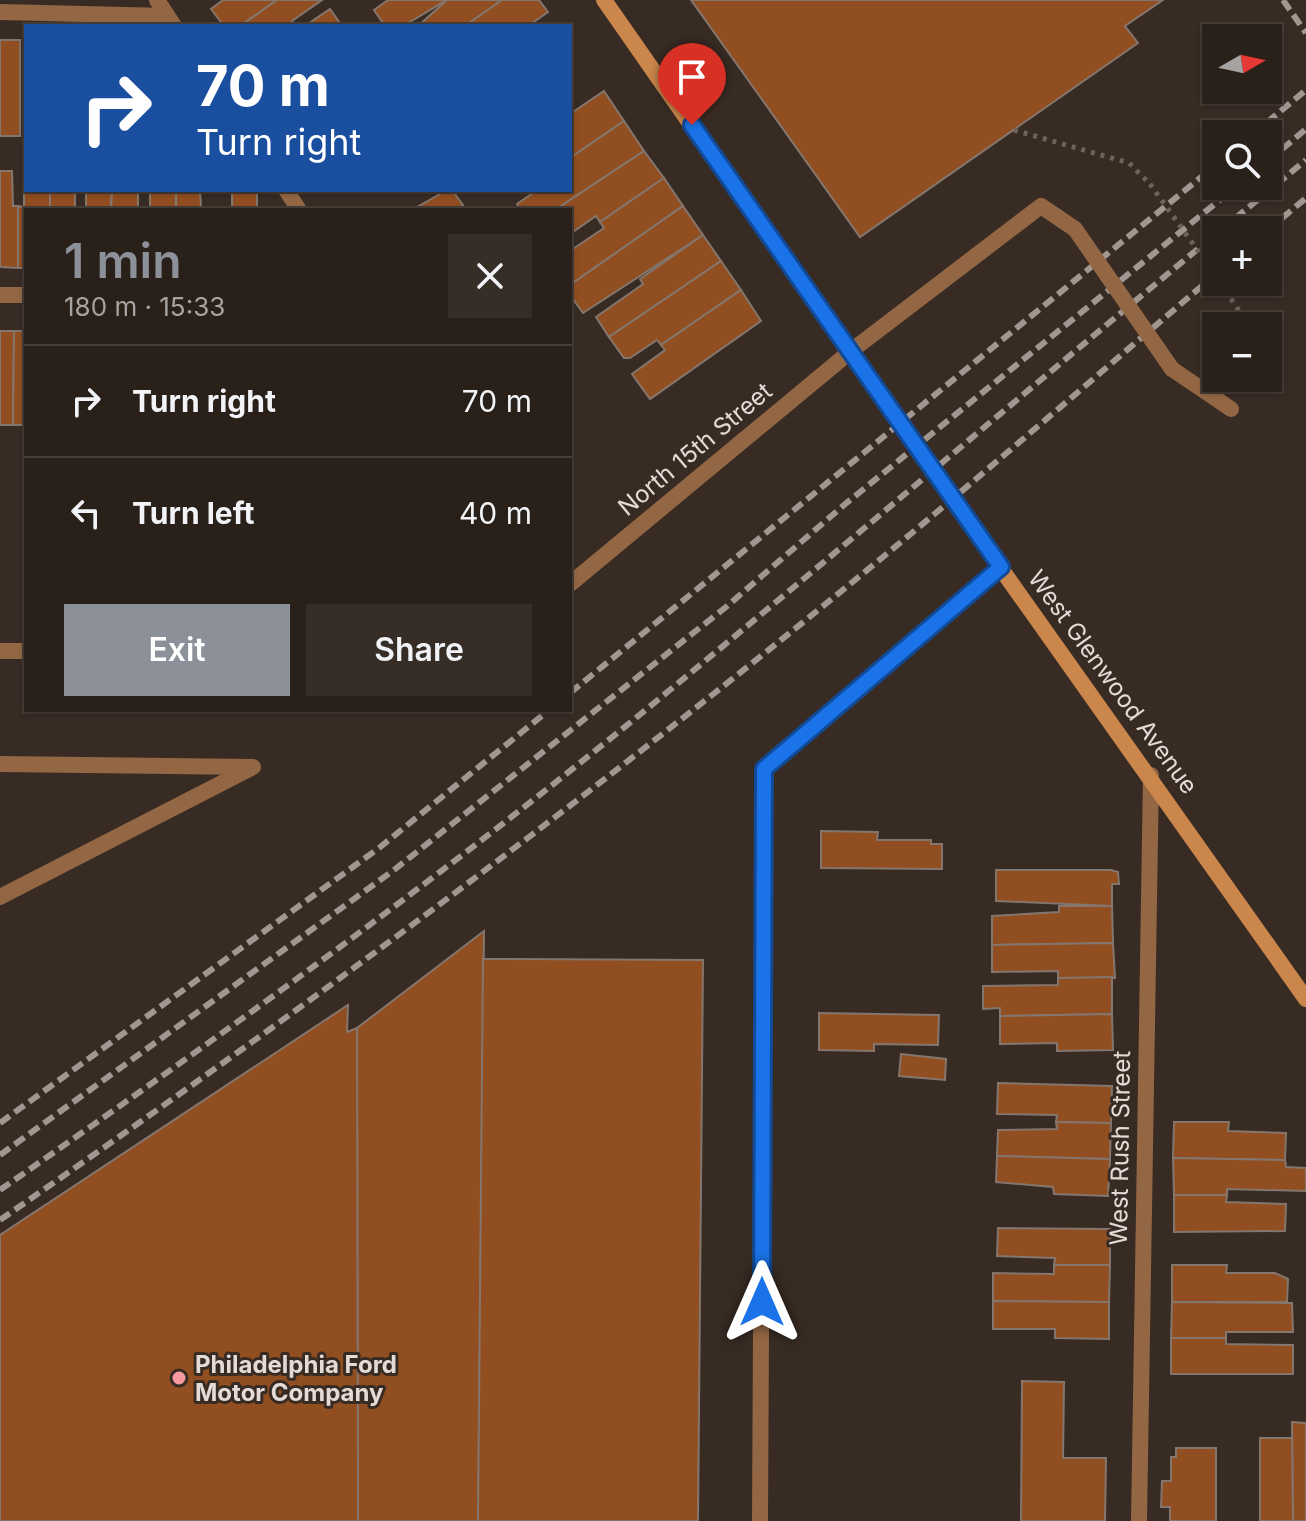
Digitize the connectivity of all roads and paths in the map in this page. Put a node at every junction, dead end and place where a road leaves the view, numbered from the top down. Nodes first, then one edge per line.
1 (157, 0) edge
2 (604, 0) edge
3 (0, 12) edge
4 (171, 21) edge
5 (1014, 130) dead end
6 (1202, 256) edge
7 (0, 295) edge
8 (24, 295) edge
9 (851, 351) junction
10 (1231, 409) dead end
11 (1001, 567) junction
12 (572, 582) edge
13 (0, 651) edge
14 (24, 651) edge
15 (0, 764) edge
16 (1151, 775) junction
17 (0, 897) edge
18 (1306, 999) edge
19 (760, 1521) edge
20 (1139, 1521) edge

1 - 4 street
2 - 9 main road, West Glenwood Avenue
3 - 4 street
5 - 6 path, bridge
7 - 8 street
9 - 10 street, North 15th Street, bridge
9 - 11 main road, West Glenwood Avenue, bridge
9 - 12 street, North 15th Street
11 - 16 main road, West Glenwood Avenue
11 - 19 street
13 - 14 street
15 - 17 street
16 - 18 main road, West Glenwood Avenue
16 - 20 street, West Rush Street

